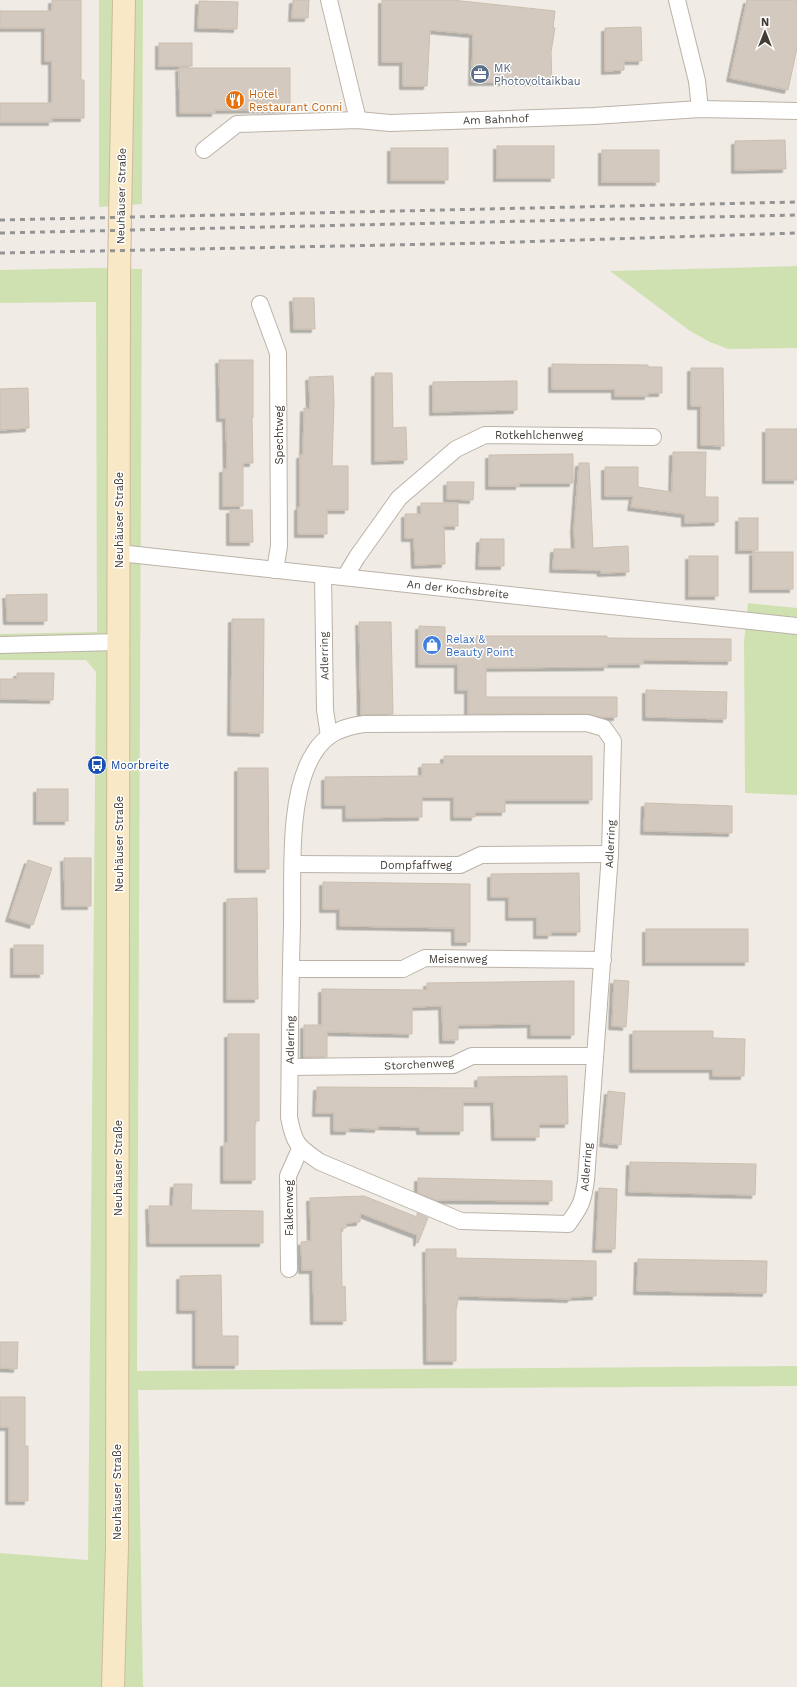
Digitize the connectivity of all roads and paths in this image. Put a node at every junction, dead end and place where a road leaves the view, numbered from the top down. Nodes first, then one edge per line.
1 (124, 0) edge
2 (329, 0) edge
3 (677, 0) edge
4 (700, 109) junction
5 (797, 111) edge
6 (358, 120) junction
7 (204, 150) dead end
8 (260, 304) dead end
9 (653, 437) dead end
10 (119, 553) junction
11 (275, 570) junction
12 (323, 575) junction
13 (345, 577) junction
14 (797, 626) edge
15 (119, 642) junction
16 (0, 645) edge
17 (329, 736) junction
18 (610, 854) junction
19 (293, 864) junction
20 (603, 960) junction
21 (291, 969) junction
22 (595, 1056) junction
23 (290, 1067) junction
24 (300, 1149) junction
25 (289, 1269) dead end
26 (113, 1687) edge

1 - 10 main road, Neuhäuser Straße
2 - 6 street
3 - 4 street
4 - 5 street, Am Bahnhof
4 - 6 street, Am Bahnhof
6 - 7 street, Am Bahnhof
8 - 11 street, Spechtweg
9 - 13 street, Rotkehlchenweg
10 - 11 street, An der Kochsbreite
10 - 15 main road, Neuhäuser Straße
11 - 12 street, An der Kochsbreite
12 - 13 street, An der Kochsbreite
12 - 17 street, Adlerring
13 - 14 street, An der Kochsbreite
15 - 16 street
15 - 26 main road, Neuhäuser Straße
17 - 18 street, Adlerring
17 - 19 street, Adlerring
18 - 19 street, Dompfaffweg
18 - 20 street, Adlerring
19 - 21 street, Adlerring
20 - 21 street, Meisenweg
20 - 22 street, Adlerring
21 - 23 street, Adlerring
22 - 23 street, Storchenweg
22 - 24 street, Adlerring
23 - 24 street, Adlerring
24 - 25 street, Falkenweg

